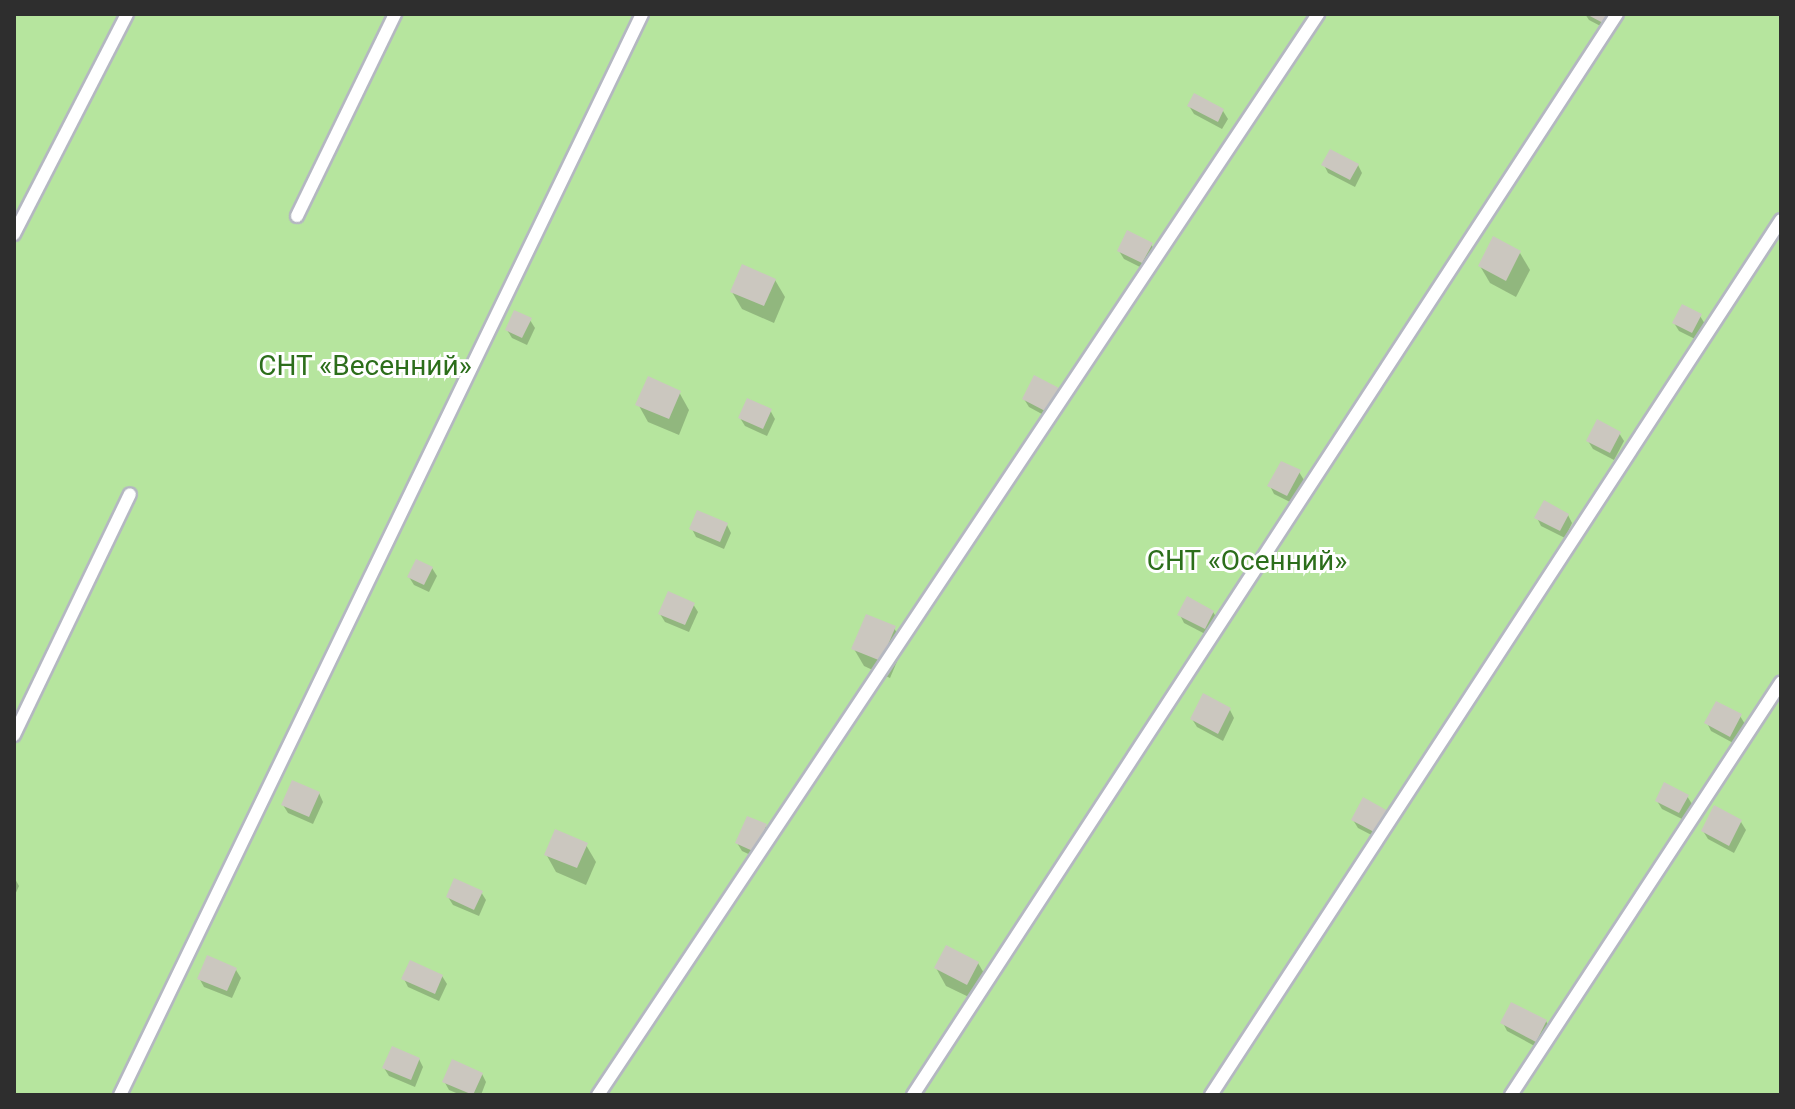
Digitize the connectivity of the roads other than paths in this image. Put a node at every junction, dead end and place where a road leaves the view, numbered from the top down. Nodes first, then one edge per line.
1 (127, 14) edge
2 (395, 14) edge
3 (642, 14) edge
4 (1318, 14) edge
5 (1617, 14) edge
6 (297, 216) dead end
7 (1781, 220) edge
8 (14, 234) edge
9 (130, 494) dead end
10 (1781, 682) edge
11 (14, 735) edge
12 (120, 1095) edge
13 (598, 1095) edge
14 (913, 1095) edge
15 (1211, 1095) edge
16 (1511, 1095) edge

1 - 8 lane
2 - 6 lane
3 - 12 lane
4 - 13 lane
5 - 14 lane
7 - 15 lane
9 - 11 lane
10 - 16 lane

